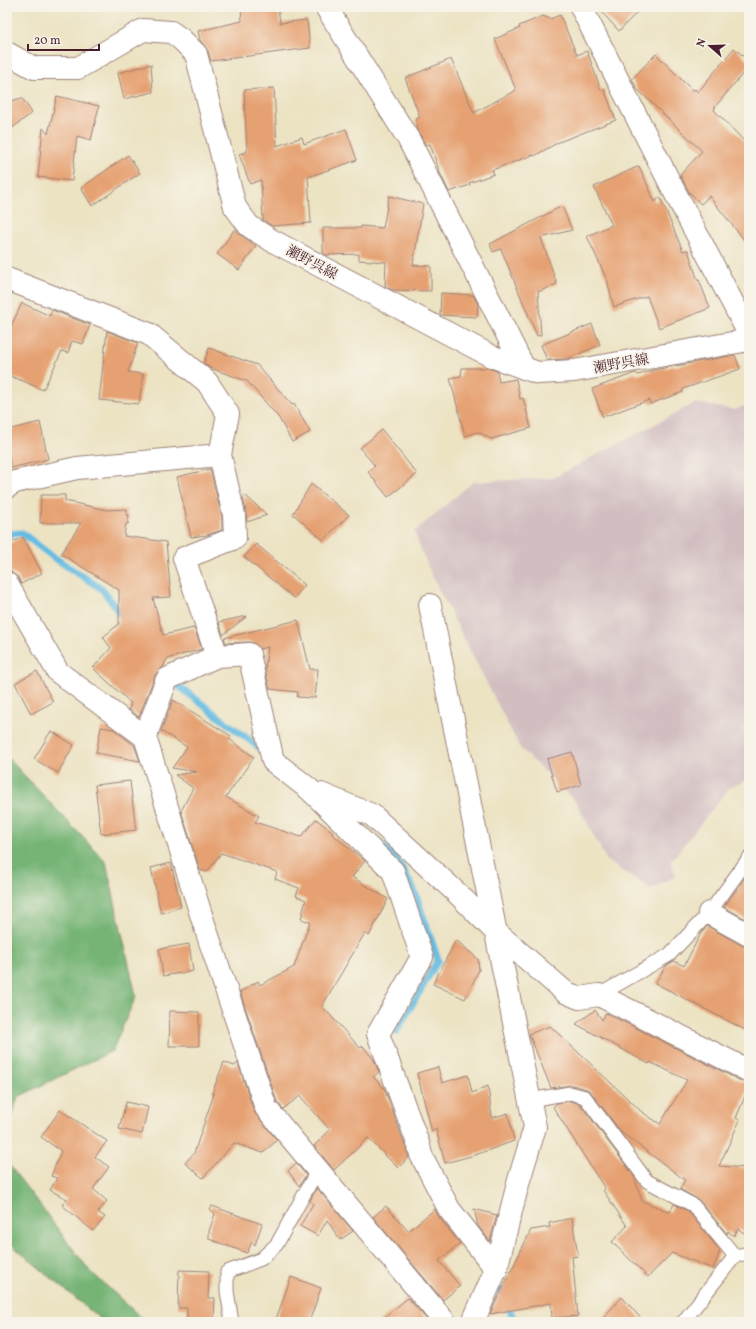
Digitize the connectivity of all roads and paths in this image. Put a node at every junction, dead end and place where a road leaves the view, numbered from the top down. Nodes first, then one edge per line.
1 (326, 7) edge
2 (581, 7) edge
3 (7, 52) edge
4 (7, 279) edge
5 (749, 334) edge
6 (749, 340) edge
7 (524, 368) junction
8 (220, 455) junction
9 (7, 487) edge
10 (7, 584) edge
11 (430, 605) dead end
12 (217, 656) junction
13 (144, 737) junction
14 (309, 789) junction
15 (749, 858) edge
16 (709, 913) junction
17 (497, 933) junction
18 (749, 935) edge
19 (599, 995) junction
20 (749, 1071) edge
21 (530, 1100) junction
22 (318, 1169) junction
23 (749, 1253) edge
24 (735, 1256) junction
25 (496, 1269) junction
26 (232, 1322) edge
27 (445, 1322) edge
28 (473, 1322) edge
29 (683, 1322) edge

1 - 7 street
2 - 5 street
3 - 7 street, 瀬野呉線
4 - 8 street
6 - 7 street, 瀬野呉線
8 - 9 street
8 - 12 street
10 - 13 street
11 - 17 street
12 - 13 street
12 - 14 street
13 - 22 street
14 - 17 street
14 - 25 street
15 - 16 lane
16 - 18 street
16 - 19 lane
17 - 19 street
17 - 21 street
19 - 20 street
21 - 24 lane
21 - 25 street
22 - 26 lane
22 - 27 street
23 - 24 lane
24 - 29 lane
25 - 28 street

